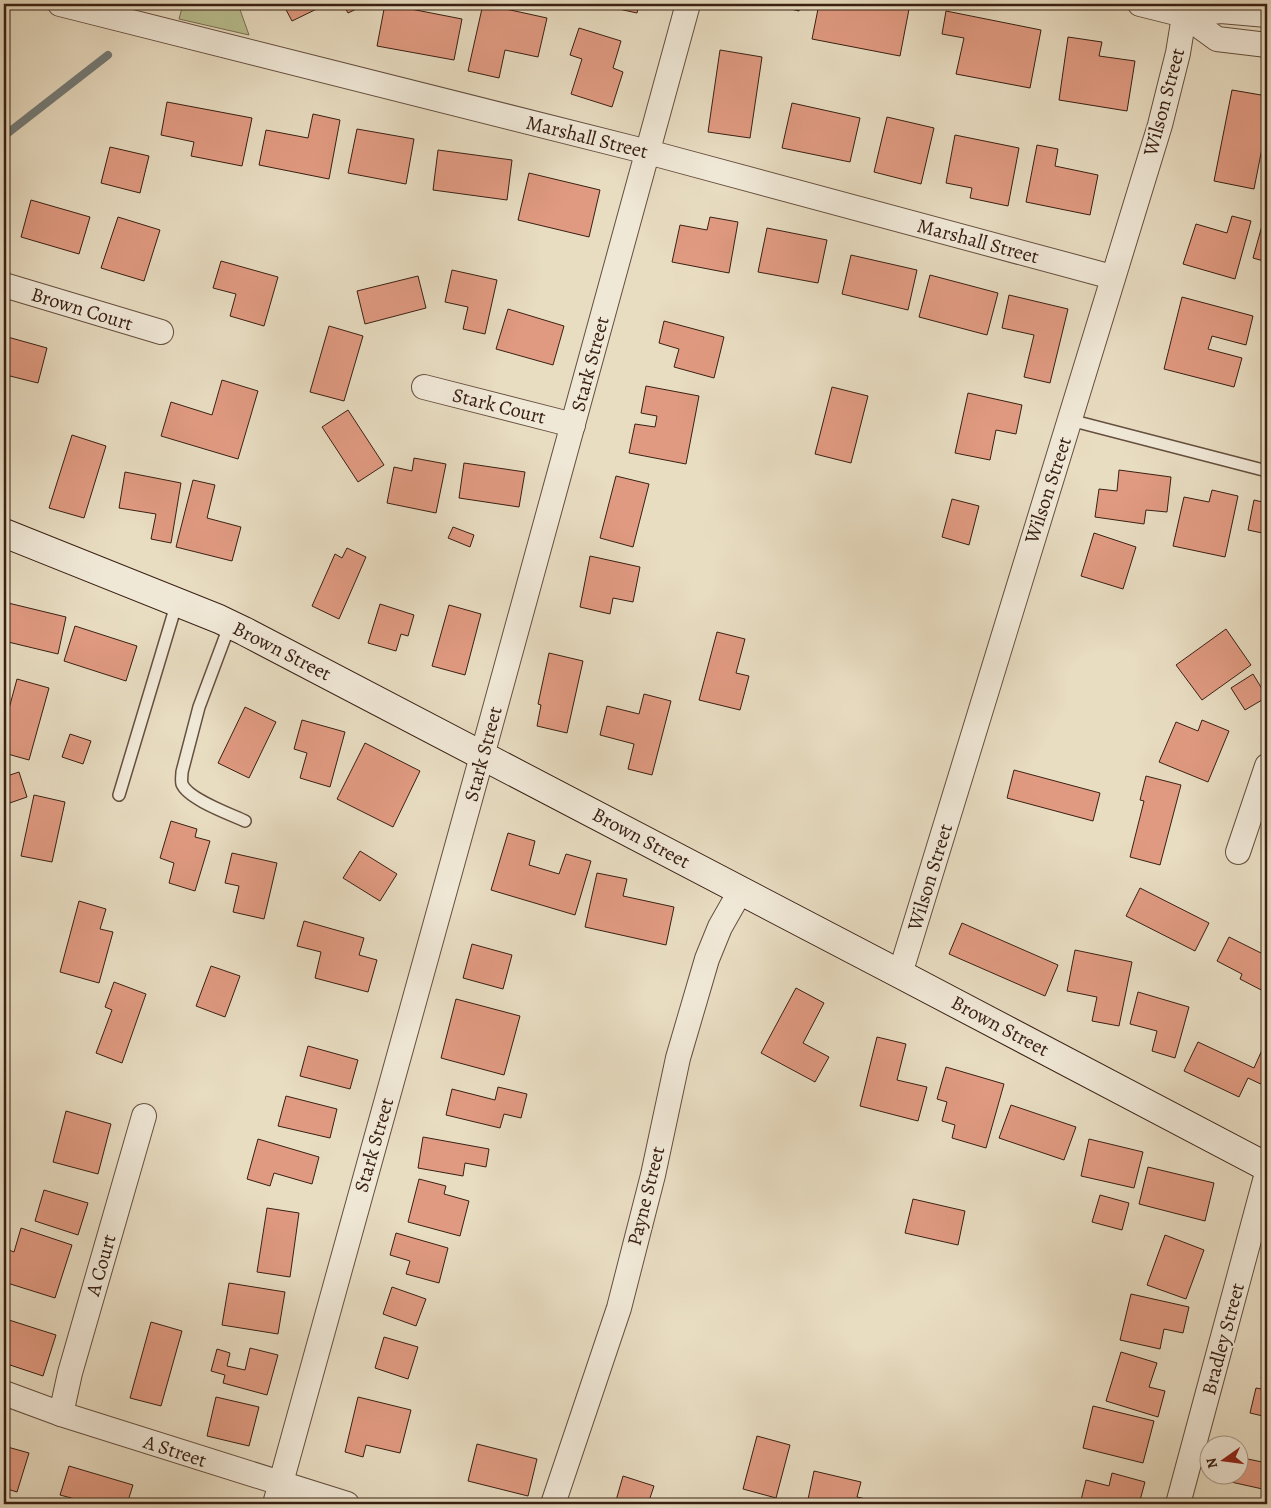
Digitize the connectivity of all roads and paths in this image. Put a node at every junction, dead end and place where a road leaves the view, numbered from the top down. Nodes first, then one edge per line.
1 (60, 4) edge
2 (688, 4) edge
3 (1140, 4) edge
4 (1185, 10) edge
5 (1267, 15) edge
6 (1267, 45) edge
7 (648, 152) junction
8 (1112, 277) junction
9 (4, 285) edge
10 (161, 332) dead end
11 (424, 387) dead end
12 (1070, 420) junction
13 (573, 425) junction
14 (1267, 471) edge
15 (4, 534) edge
16 (177, 602) junction
17 (230, 624) junction
18 (482, 756) junction
19 (1267, 766) edge
20 (119, 795) dead end
21 (245, 821) dead end
22 (1238, 852) dead end
23 (741, 890) junction
24 (900, 974) junction
25 (144, 1116) dead end
26 (1267, 1167) edge
27 (1267, 1173) edge
28 (4, 1392) edge
29 (61, 1414) junction
30 (278, 1494) edge
31 (347, 1504) edge
32 (554, 1504) edge
33 (1178, 1504) edge

1 - 7 street, Marshall Street
2 - 7 street, Stark Street
3 - 4 street
4 - 5 street
4 - 6 street
4 - 8 street, Wilson Street
7 - 8 street, Marshall Street
7 - 13 street, Stark Street
8 - 12 street, Wilson Street
9 - 10 street, Brown Court
11 - 13 street, Stark Court
12 - 14 lane
12 - 24 street, Wilson Street
13 - 18 street, Stark Street
15 - 16 street, Brown Street
16 - 17 street, Brown Street
16 - 20 lane
17 - 18 street, Brown Street
17 - 21 lane
18 - 23 street, Brown Street
18 - 30 street, Stark Street
19 - 22 street
23 - 24 street, Brown Street
23 - 32 street, Payne Street
24 - 26 street, Brown Street
25 - 29 street, A Court
27 - 33 street, Bradley Street
28 - 29 street, A Street
29 - 30 street, A Street
30 - 31 street, A Street

